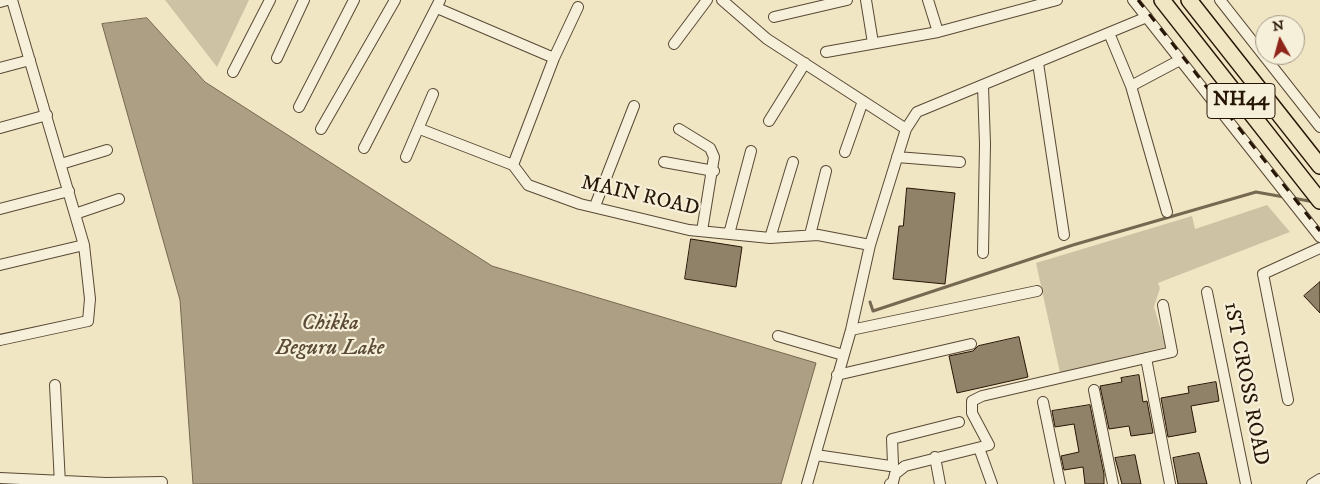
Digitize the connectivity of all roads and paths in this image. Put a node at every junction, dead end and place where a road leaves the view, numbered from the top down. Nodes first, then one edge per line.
1 (8, 0) edge
2 (12, 0) edge
3 (270, 0) edge
4 (304, 0) edge
5 (354, 0) edge
6 (394, 0) edge
7 (707, 0) edge
8 (722, 0) edge
9 (847, 0) edge
10 (866, 0) edge
11 (928, 0) edge
12 (1057, 0) edge
13 (1133, 0) edge
14 (1162, 0) edge
15 (1172, 0) edge
16 (1189, 0) edge
17 (1196, 0) edge
18 (1223, 1) edge
19 (0, 2) edge
20 (438, 4) edge
21 (578, 7) dead end
22 (774, 17) dead end
23 (1147, 17) junction
24 (938, 32) junction
25 (1109, 33) junction
26 (873, 43) junction
27 (674, 44) dead end
28 (826, 52) dead end
29 (277, 58) dead end
30 (554, 58) junction
31 (30, 60) junction
32 (1180, 60) junction
33 (805, 63) junction
34 (1038, 63) junction
35 (0, 68) edge
36 (234, 72) dead end
37 (983, 86) junction
38 (1131, 86) junction
39 (433, 94) dead end
40 (863, 102) junction
41 (299, 106) dead end
42 (634, 106) dead end
43 (47, 115) junction
44 (769, 121) dead end
45 (0, 128) edge
46 (1320, 128) edge
47 (321, 129) dead end
48 (420, 129) junction
49 (680, 129) dead end
50 (906, 129) junction
51 (364, 148) dead end
52 (107, 150) dead end
53 (751, 151) dead end
54 (845, 152) dead end
55 (406, 157) dead end
56 (897, 157) junction
57 (1320, 158) edge
58 (664, 162) dead end
59 (793, 162) dead end
60 (960, 162) dead end
61 (61, 164) junction
62 (513, 165) junction
63 (1320, 166) edge
64 (714, 170) junction
65 (826, 171) dead end
66 (1320, 189) edge
67 (69, 191) junction
68 (119, 199) dead end
69 (1320, 201) edge
70 (595, 206) junction
71 (0, 209) edge
72 (1167, 212) dead end
73 (75, 214) junction
74 (702, 232) junction
75 (729, 234) junction
76 (810, 235) junction
77 (1064, 235) dead end
78 (1320, 237) edge
79 (770, 238) junction
80 (84, 245) junction
81 (870, 245) junction
82 (1320, 248) edge
83 (982, 253) dead end
84 (0, 265) edge
85 (1037, 291) dead end
86 (1207, 292) dead end
87 (1163, 305) dead end
88 (851, 330) junction
89 (778, 336) dead end
90 (0, 340) edge
91 (971, 344) dead end
92 (843, 355) junction
93 (1146, 358) junction
94 (837, 375) junction
95 (55, 385) dead end
96 (1094, 390) dead end
97 (1288, 400) dead end
98 (1043, 402) dead end
99 (959, 422) dead end
100 (979, 448) junction
101 (816, 455) junction
102 (935, 457) junction
103 (0, 478) edge
104 (1320, 478) edge
105 (162, 482) dead end
106 (60, 483) edge
107 (122, 483) edge
108 (892, 483) edge
109 (807, 484) edge
110 (940, 484) edge
111 (992, 484) edge
112 (1060, 484) edge
113 (1113, 484) edge
114 (1170, 484) edge
115 (1246, 484) edge
116 (1312, 484) edge

1 - 19 street
2 - 31 street
3 - 36 street
4 - 29 street
5 - 41 street
6 - 47 street
7 - 27 street
8 - 33 street
9 - 22 street
10 - 26 street
11 - 24 street
12 - 24 street
13 - 23 street
14 - 69 highway, NH44
15 - 66 highway
16 - 63 highway
17 - 57 highway, NH44
18 - 46 street
20 - 30 street
20 - 51 street
21 - 30 street
23 - 25 street
23 - 32 street
24 - 26 street
25 - 34 street
25 - 38 street
26 - 28 street
30 - 62 street
31 - 35 street
31 - 43 street
32 - 38 street
32 - 78 street
33 - 40 street
33 - 44 street
34 - 37 street
34 - 77 street
37 - 50 street
37 - 83 street
38 - 72 street
39 - 48 street
40 - 50 street
40 - 54 street
42 - 70 street
43 - 45 street
43 - 61 street
48 - 55 street
48 - 62 street, MAIN ROAD
49 - 64 street
50 - 56 street
52 - 61 street
53 - 75 street
56 - 60 street
56 - 81 street
58 - 64 street
59 - 79 street
61 - 67 street
62 - 70 street, MAIN ROAD
64 - 74 street
65 - 76 street
67 - 71 street
67 - 73 street
68 - 73 street
70 - 74 street, MAIN ROAD
73 - 80 street
74 - 75 street, MAIN ROAD
75 - 79 street, MAIN ROAD
76 - 79 street, MAIN ROAD
76 - 81 street, MAIN ROAD
80 - 84 street
80 - 90 street
81 - 88 street
82 - 97 street
85 - 88 street
86 - 115 street, 1ST CROSS ROAD
87 - 93 street
88 - 92 street
89 - 92 street
91 - 94 street
92 - 94 street
93 - 100 street
93 - 114 street
94 - 101 street
95 - 106 street
96 - 113 street
98 - 112 street
99 - 101 street
100 - 102 street
100 - 111 street
101 - 109 street
102 - 108 street
102 - 110 street
103 - 106 street
104 - 116 street
105 - 107 street
106 - 107 street

